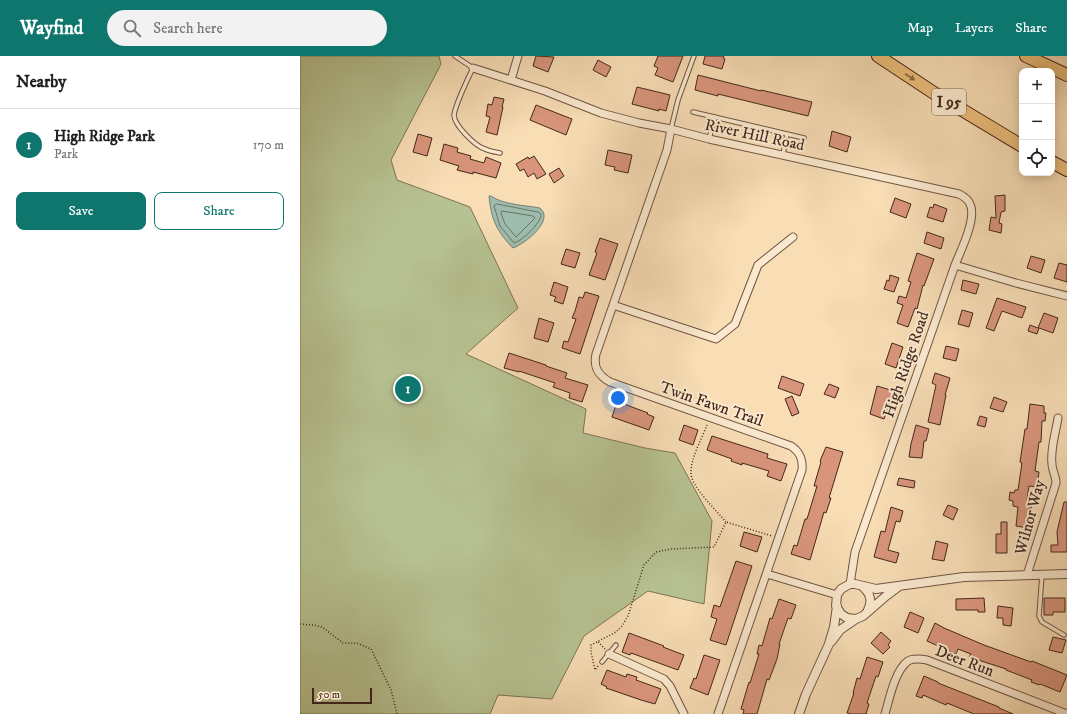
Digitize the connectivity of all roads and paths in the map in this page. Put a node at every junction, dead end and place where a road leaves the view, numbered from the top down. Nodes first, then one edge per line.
1 (455, 56) edge
2 (518, 56) edge
3 (694, 56) edge
4 (878, 56) edge
5 (1026, 56) edge
6 (473, 68) junction
7 (1067, 75) edge
8 (511, 80) junction
9 (693, 112) dead end
10 (715, 117) junction
11 (671, 129) junction
12 (787, 134) junction
13 (804, 138) dead end
14 (709, 139) junction
15 (1019, 144) edge
16 (500, 153) dead end
17 (783, 154) junction
18 (1055, 164) edge
19 (1067, 170) edge
20 (793, 236) dead end
21 (955, 265) junction
22 (1067, 296) edge
23 (613, 305) junction
24 (709, 418) junction
25 (1058, 418) dead end
26 (726, 522) junction
27 (779, 538) junction
28 (767, 574) junction
29 (1067, 574) edge
30 (1027, 575) junction
31 (1042, 575) junction
32 (850, 584) junction
33 (861, 586) junction
34 (898, 587) junction
35 (837, 595) junction
36 (837, 606) junction
37 (868, 612) junction
38 (856, 619) junction
39 (300, 624) edge
40 (1064, 635) dead end
41 (598, 642) junction
42 (829, 644) junction
43 (616, 645) dead end
44 (609, 654) junction
45 (602, 662) joint
46 (397, 714) edge
47 (684, 714) edge
48 (718, 714) edge
49 (799, 714) edge
50 (885, 714) edge
51 (1067, 714) edge

1 - 6 lane
2 - 8 street
3 - 11 lane
4 -> 15 highway, I 95
5 - 7 highway
6 - 8 street, River Hill Road
6 - 16 lane
8 - 11 street, River Hill Road
9 - 10 lane
10 - 12 lane
10 - 14 lane
11 - 14 street, River Hill Road
11 - 23 street, Twin Fawn Trail
12 - 13 lane
12 - 17 lane
14 - 17 street, River Hill Road
17 - 21 street, River Hill Road
18 - 19 highway
20 - 23 street
21 - 22 street
21 - 32 street, High Ridge Road
23 - 24 street, Twin Fawn Trail
24 - 26 path
24 - 27 street, Twin Fawn Trail
25 - 30 street, Wilnor Way
26 - 27 path
26 - 41 path
27 - 28 street, Twin Fawn Trail
28 - 35 street
28 - 48 street, Twin Fawn Trail
29 - 31 street
30 - 31 street
30 - 34 street
31 - 40 lane
32 - 33 street
32 - 35 street
33 - 34 street
33 - 37 street
34 - 37 street
35 - 36 street
36 - 38 street
36 - 42 street
37 - 38 street
38 - 42 street
39 - 46 path
41 - 44 path
41 - 45 path
42 - 49 street
43 - 44 lane
44 - 45 lane
44 - 47 street
50 - 51 street, Deer Run

